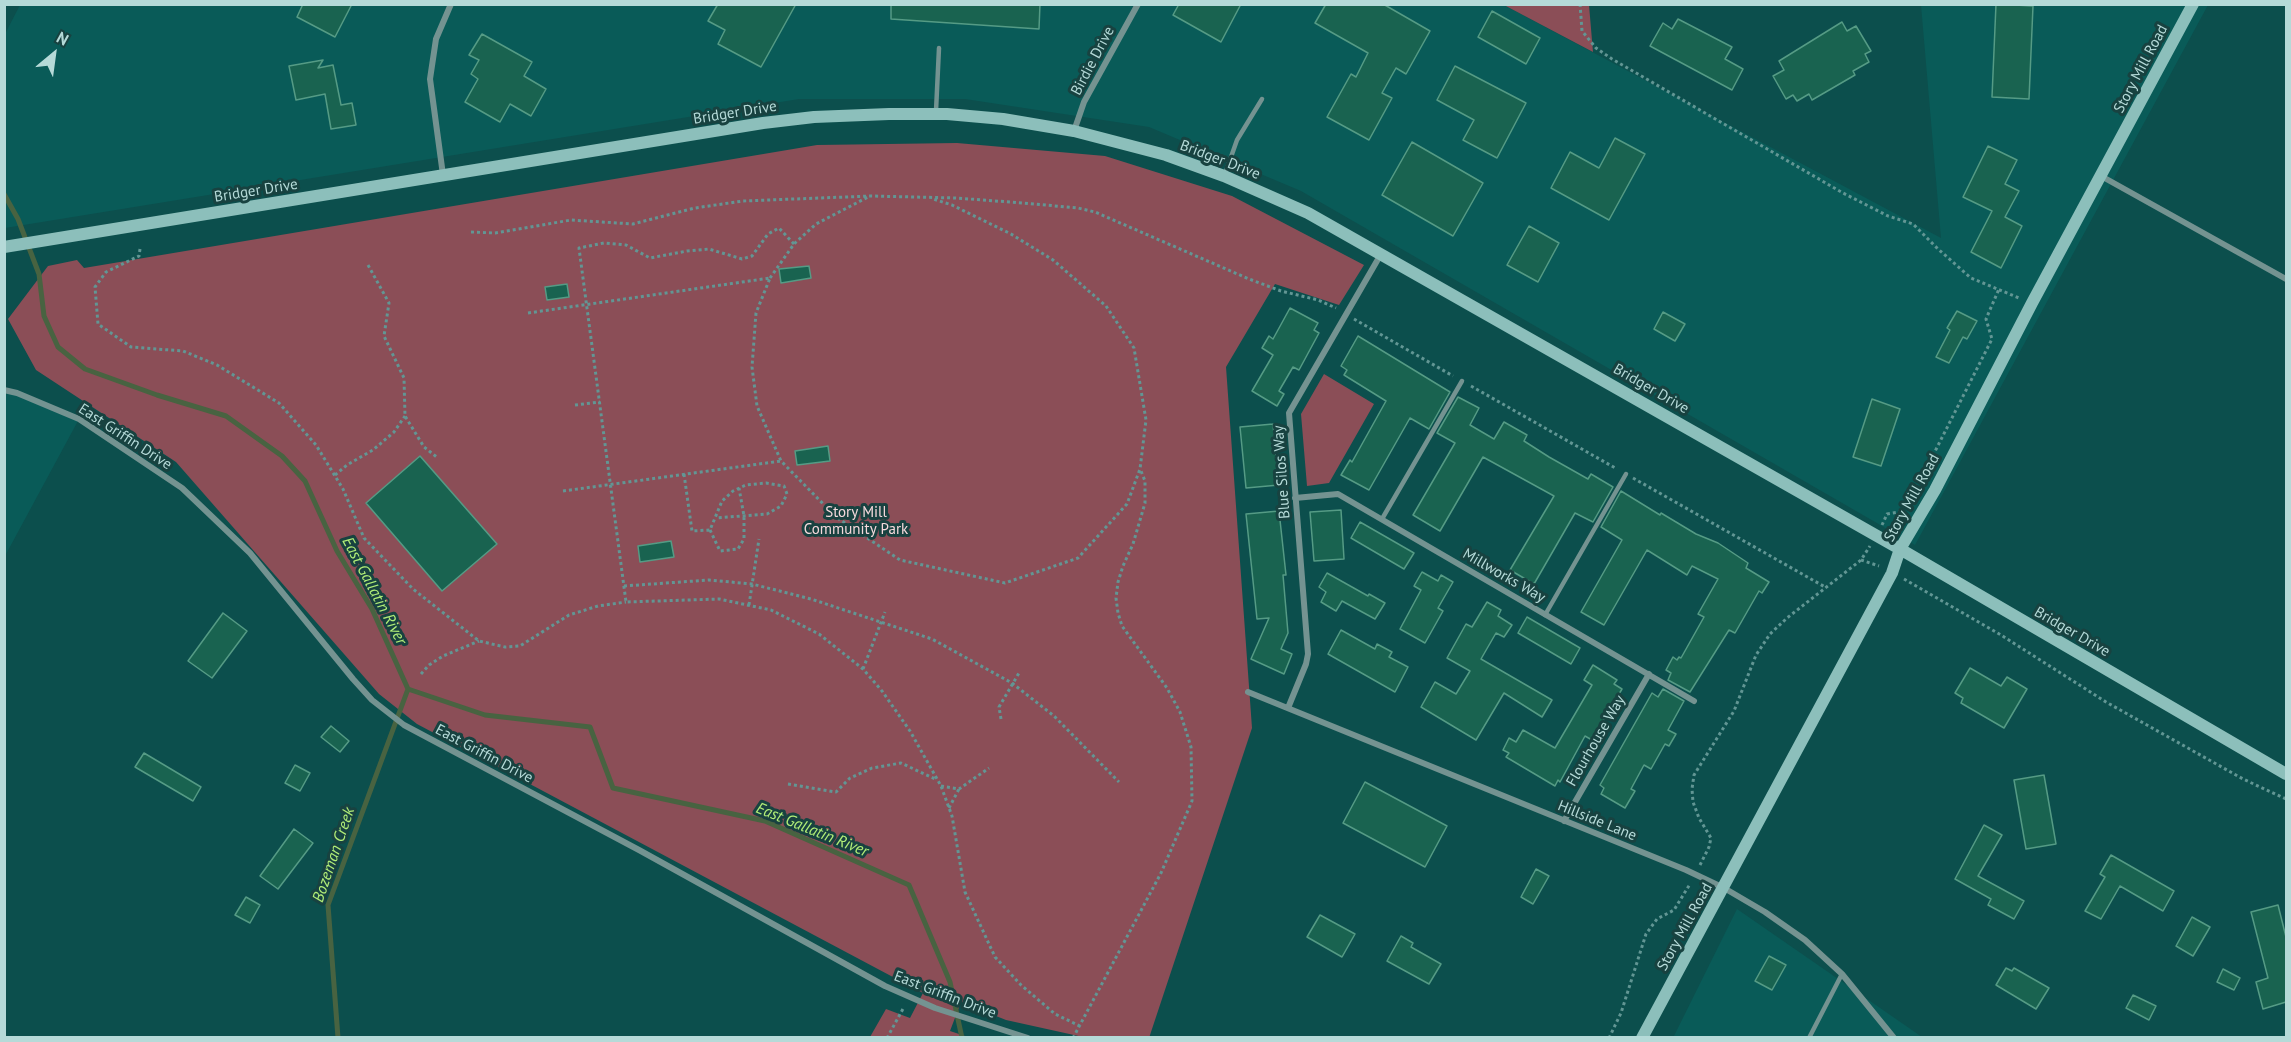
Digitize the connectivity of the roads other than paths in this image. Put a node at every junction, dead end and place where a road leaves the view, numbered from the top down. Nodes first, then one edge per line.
1 (451, 4) edge
2 (1138, 4) edge
3 (2193, 4) edge
4 (939, 48) dead end
5 (1262, 99) dead end
6 (935, 114) junction
7 (1074, 131) junction
8 (443, 175) junction
9 (1224, 176) junction
10 (2100, 176) junction
11 (4, 247) edge
12 (1381, 253) junction
13 (2286, 279) edge
14 (1462, 381) road end
15 (4, 390) edge
16 (1626, 474) road end
17 (1295, 498) junction
18 (1382, 519) junction
19 (1900, 549) junction
20 (1545, 615) junction
21 (1649, 674) junction
22 (1248, 692) dead end
23 (1694, 700) dead end
24 (1288, 708) junction
25 (2286, 774) edge
26 (1564, 821) junction
27 (1724, 888) junction
28 (1842, 974) junction
29 (1028, 1038) edge
30 (1642, 1038) edge
31 (1809, 1038) edge
32 (1894, 1038) edge

1 - 8 street
2 - 7 street, Birdie Drive
3 - 10 main road, Story Mill Road
4 - 6 lane
5 - 9 lane
6 - 7 main road, Bridger Drive
6 - 8 main road, Bridger Drive
7 - 9 main road, Bridger Drive
8 - 11 main road, Bridger Drive
9 - 12 main road, Bridger Drive
10 - 13 street
10 - 19 main road, Story Mill Road
12 - 17 street, Blue Silos Way
12 - 19 main road, Bridger Drive
14 - 18 lane
15 - 29 street, East Griffin Drive
16 - 20 lane
17 - 18 street, Millworks Way
17 - 24 street, Blue Silos Way
18 - 20 street, Millworks Way
19 - 25 main road, Bridger Drive
19 - 27 main road, Story Mill Road
20 - 21 street, Millworks Way
21 - 23 street, Millworks Way
21 - 26 street, Flourhouse Way
22 - 24 street, Hillside Lane
24 - 26 street, Hillside Lane
26 - 27 street, Hillside Lane
27 - 28 street, Hillside Lane
27 - 30 main road, Story Mill Road
28 - 31 lane
28 - 32 street, Hillside Lane

